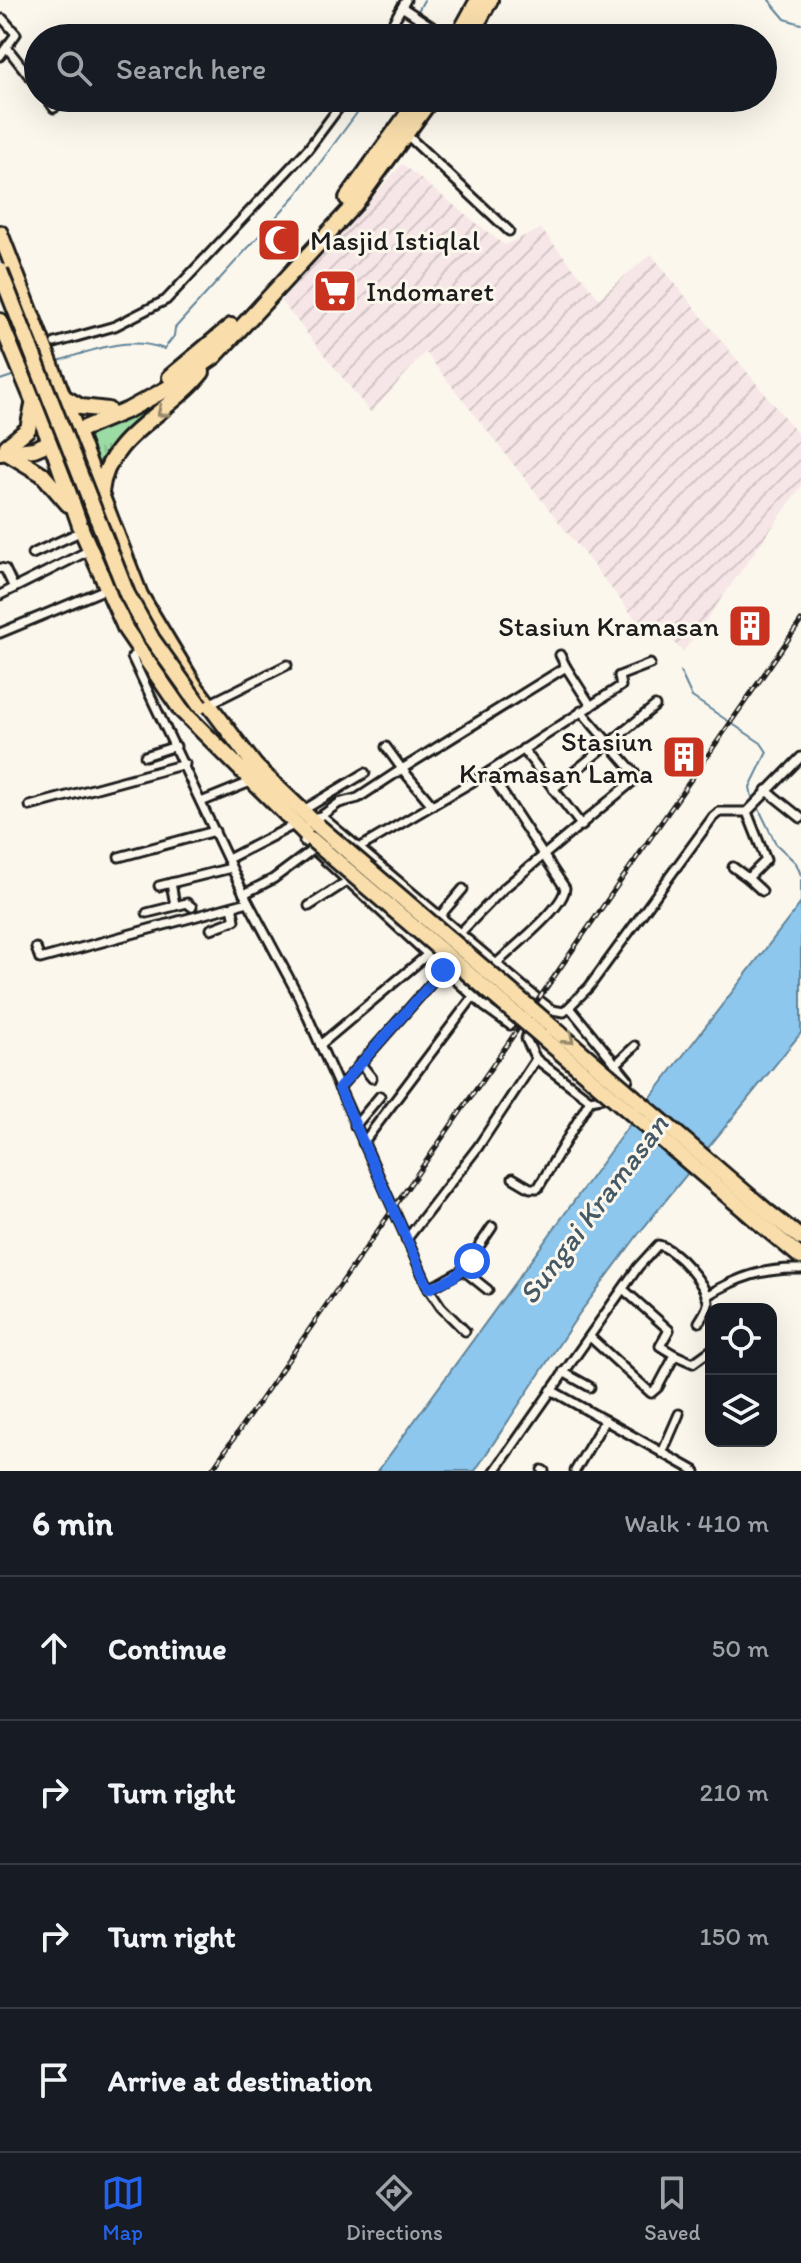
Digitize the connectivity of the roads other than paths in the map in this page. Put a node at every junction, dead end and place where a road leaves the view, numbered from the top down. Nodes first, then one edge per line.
1 (483, 2) edge
2 (404, 4) edge
3 (3, 19) dead end
4 (392, 24) edge
5 (428, 24) edge
6 (467, 24) edge
7 (474, 24) edge
8 (0, 43) edge
9 (5, 52) edge
10 (24, 72) edge
11 (336, 112) edge
12 (409, 112) edge
13 (423, 112) edge
14 (407, 135) junction
15 (509, 231) dead end
16 (0, 233) edge
17 (0, 271) edge
18 (0, 296) edge
19 (0, 321) edge
20 (55, 343) dead end
21 (215, 356) junction
22 (59, 390) junction
23 (31, 400) junction
24 (108, 410) junction
25 (75, 428) junction
26 (45, 439) junction
27 (4, 449) edge
28 (100, 498) junction
29 (80, 524) junction
30 (90, 550) junction
31 (32, 554) dead end
32 (0, 568) edge
33 (14, 588) junction
34 (106, 589) junction
35 (0, 595) edge
36 (0, 633) edge
37 (140, 652) junction
38 (560, 655) dead end
39 (650, 664) dead end
40 (287, 665) dead end
41 (566, 667) junction
42 (591, 706) junction
43 (655, 706) dead end
44 (201, 707) junction
45 (581, 711) junction
46 (609, 744) junction
47 (176, 746) junction
48 (386, 747) dead end
49 (523, 749) junction
50 (145, 756) dead end
51 (801, 757) edge
52 (185, 764) junction
53 (402, 769) junction
54 (489, 772) junction
55 (365, 773) dead end
56 (250, 776) junction
57 (553, 789) junction
58 (766, 790) junction
59 (201, 802) junction
60 (432, 805) junction
61 (30, 806) dead end
62 (749, 810) junction
63 (801, 818) edge
64 (582, 826) junction
65 (290, 827) junction
66 (312, 827) junction
67 (215, 831) junction
68 (359, 848) junction
69 (545, 854) junction
70 (119, 857) dead end
71 (230, 864) junction
72 (733, 867) dead end
73 (748, 878) junction
74 (346, 882) junction
75 (171, 883) junction
76 (159, 886) dead end
77 (463, 889) dead end
78 (762, 891) dead end
79 (246, 898) junction
80 (175, 905) junction
81 (309, 906) dead end
82 (192, 907) dead end
83 (232, 907) junction
84 (147, 913) dead end
85 (440, 916) junction
86 (211, 929) dead end
87 (460, 933) junction
88 (36, 948) dead end
89 (427, 955) junction
90 (496, 964) junction
91 (443, 970) junction
92 (516, 979) junction
93 (473, 997) junction
94 (543, 1003) junction
95 (485, 1007) junction
96 (571, 1009) junction
97 (510, 1025) dead end
98 (320, 1045) junction
99 (635, 1046) dead end
100 (536, 1059) junction
101 (360, 1063) junction
102 (614, 1066) junction
103 (372, 1078) dead end
104 (339, 1088) junction
105 (380, 1096) dead end
106 (590, 1100) junction
107 (355, 1126) junction
108 (363, 1143) junction
109 (513, 1178) dead end
110 (766, 1219) junction
111 (492, 1227) dead end
112 (801, 1238) edge
113 (406, 1240) junction
114 (801, 1257) edge
115 (801, 1269) edge
116 (463, 1270) junction
117 (429, 1289) junction
118 (623, 1289) junction
119 (488, 1290) dead end
120 (706, 1296) junction
121 (699, 1322) dead end
122 (465, 1331) dead end
123 (590, 1337) junction
124 (705, 1354) edge
125 (675, 1355) junction
126 (563, 1372) junction
127 (590, 1387) dead end
128 (551, 1390) junction
129 (679, 1414) dead end
130 (605, 1420) junction
131 (662, 1453) junction
132 (683, 1468) edge
133 (498, 1470) edge
134 (575, 1471) edge
135 (695, 1471) edge

1 - 6 highway
1 - 7 highway
2 - 4 street
2 - 5 street
3 - 9 street
8 - 9 street
9 - 10 street
11 - 20 street
12 - 24 highway
13 - 14 highway
14 - 15 street
14 - 21 highway
16 - 22 highway
17 - 44 highway, bridge
18 - 44 highway
19 - 23 highway
21 - 25 highway
21 -> 28 highway
22 - 24 highway
22 - 25 highway
23 - 26 highway
23 - 27 highway
24 - 25 highway
25 - 26 highway
25 - 28 highway
26 - 27 highway
26 - 29 highway
27 - 29 highway
28 - 44 highway
29 - 30 highway
29 - 31 street
30 - 33 street
30 - 34 highway
32 - 33 street
33 - 35 street
34 - 36 street
34 - 37 highway
37 - 47 street
37 - 56 highway
38 - 41 street
39 - 42 street
40 - 44 street
41 - 42 street
41 - 53 street
42 - 45 street
43 - 46 street
44 - 56 highway
45 - 46 street
45 - 49 street
46 - 57 street
46 - 64 street
47 - 50 street
47 - 52 street
48 - 53 street
49 - 54 street
49 - 57 street
51 - 58 street
52 - 59 street
52 - 61 street
53 - 60 street
53 - 66 street
54 - 60 street
54 - 69 street
55 - 66 street
56 - 59 street
56 - 65 street
56 - 66 highway
56 - 66 highway
57 - 64 street
58 - 62 street
58 - 63 street
59 - 67 street
60 - 68 street
62 - 73 street
62 - 96 street
64 - 69 street
65 - 66 street
65 - 71 street
66 - 68 street
66 - 74 street
66 - 79 street
66 - 110 highway, bridge
67 - 70 street
67 - 71 street
68 - 85 street
69 - 87 street
69 - 90 street
71 - 75 street
71 - 79 street
72 - 73 street
73 - 78 street
74 - 81 street
74 - 89 street
75 - 76 street
75 - 80 street
77 - 85 street
79 - 83 street
79 - 98 street
80 - 82 street
80 - 84 street
83 - 86 street
83 - 88 street
85 - 87 street
87 - 90 street
89 - 91 street
89 - 98 street
90 - 92 street
91 - 93 street
91 - 101 street
92 - 94 street
92 - 95 street
93 - 95 street
93 - 108 street
94 - 96 street
94 - 100 street
95 - 97 street
96 - 102 street
98 - 104 street
99 - 102 street
100 - 106 street
100 - 113 street
101 - 103 street
101 - 104 street
102 - 106 street
104 - 107 street
105 - 107 street
106 - 109 street
107 - 108 street
108 - 113 street
110 - 112 highway
110 - 114 highway
111 - 116 street
113 - 117 street
115 - 120 street
116 - 117 street
116 - 119 street
117 - 122 street
118 - 120 street
118 - 123 street
118 - 125 street
120 - 121 street
123 - 125 street
123 - 126 street
124 - 125 street
126 - 127 street
126 - 128 street
128 - 130 street
128 - 133 street
129 - 131 street
130 - 131 street
130 - 134 street
131 - 132 street
132 - 135 street

